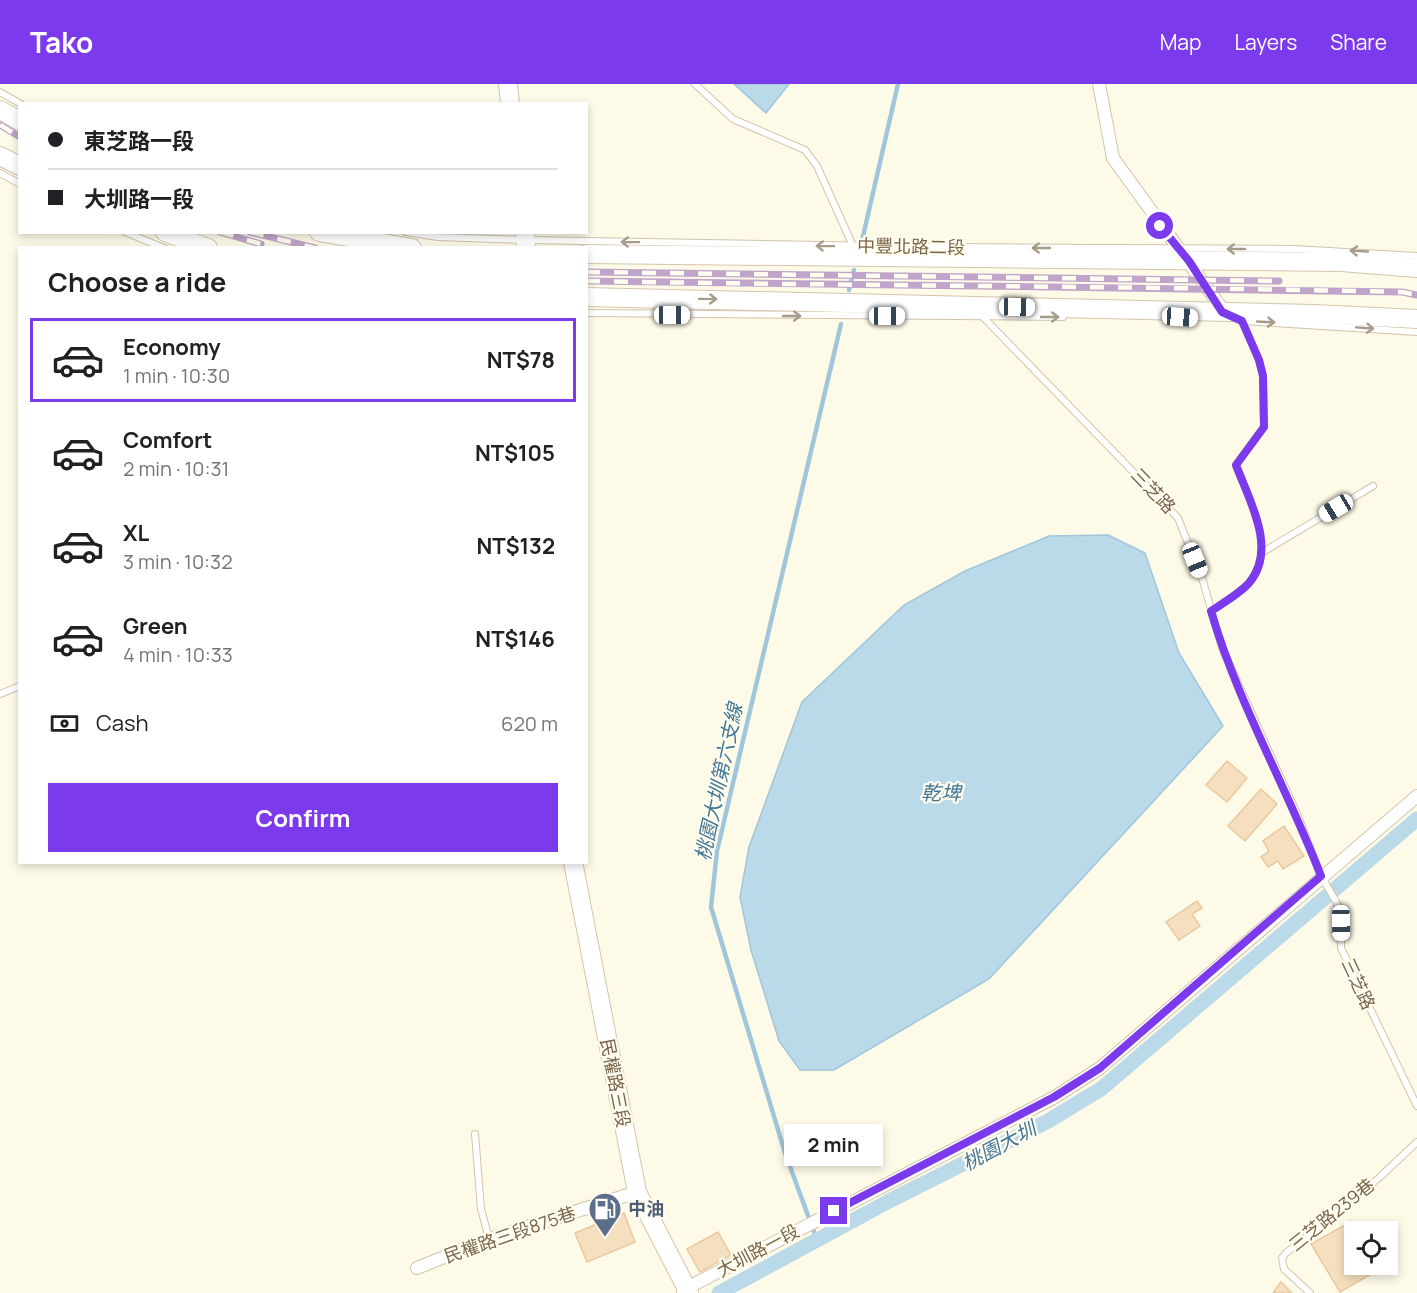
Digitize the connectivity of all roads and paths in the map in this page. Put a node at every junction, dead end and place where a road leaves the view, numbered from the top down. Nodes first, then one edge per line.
1 (508, 84) edge
2 (695, 84) edge
3 (1099, 84) edge
4 (0, 92) edge
5 (18, 102) edge
6 (510, 102) edge
7 (0, 110) edge
8 (18, 120) edge
9 (0, 156) edge
10 (18, 165) edge
11 (0, 173) edge
12 (18, 183) edge
13 (130, 234) edge
14 (170, 234) edge
15 (331, 234) edge
16 (419, 234) edge
17 (526, 240) edge
18 (159, 246) edge
19 (203, 246) edge
20 (400, 246) edge
21 (854, 246) junction
22 (588, 254) edge
23 (1184, 254) junction
24 (1417, 256) edge
25 (1417, 268) edge
26 (588, 297) edge
27 (1222, 312) junction
28 (588, 313) edge
29 (982, 317) junction
30 (1417, 320) edge
31 (1242, 321) junction
32 (1417, 332) edge
33 (1373, 486) dead end
34 (1263, 552) junction
35 (1211, 611) junction
36 (18, 687) edge
37 (0, 694) edge
38 (1417, 796) edge
39 (573, 864) edge
40 (1324, 880) junction
41 (1417, 1106) edge
42 (475, 1134) dead end
43 (1417, 1142) edge
44 (637, 1192) junction
45 (489, 1239) junction
46 (417, 1268) dead end
47 (686, 1291) edge
48 (1310, 1293) edge

1 - 6 main road
2 - 21 lane
3 - 23 street
4 - 5 lane
7 - 8 main road
9 - 10 main road
11 - 12 lane
13 - 18 lane
14 - 19 main road
15 - 20 main road
16 - 17 lane, 中豐北路二段
21 -> 17 lane, 中豐北路二段
23 -> 21 lane, 中豐北路二段
22 - 23 main road, 中豐北路二段
24 -> 23 lane, 中豐北路二段
23 - 25 main road, 中豐北路二段
23 - 27 street
26 -> 27 main road
27 - 30 main road
27 - 31 street
28 -> 29 lane
29 -> 31 lane
29 - 35 lane, 三芝路
31 -> 32 lane
31 - 34 lane
33 - 34 lane
34 - 35 lane
35 - 40 lane, 三芝路
36 - 37 lane
38 - 40 street, 大圳路一段
39 - 44 main road, 民權路三段
40 - 41 lane, 三芝路
40 - 47 street, 大圳路一段
42 - 45 lane
43 - 48 lane, 三芝路239巷
44 - 45 street, 民權路三段875巷
44 - 47 main road, 民權路三段
45 - 46 street, 民權路三段875巷

